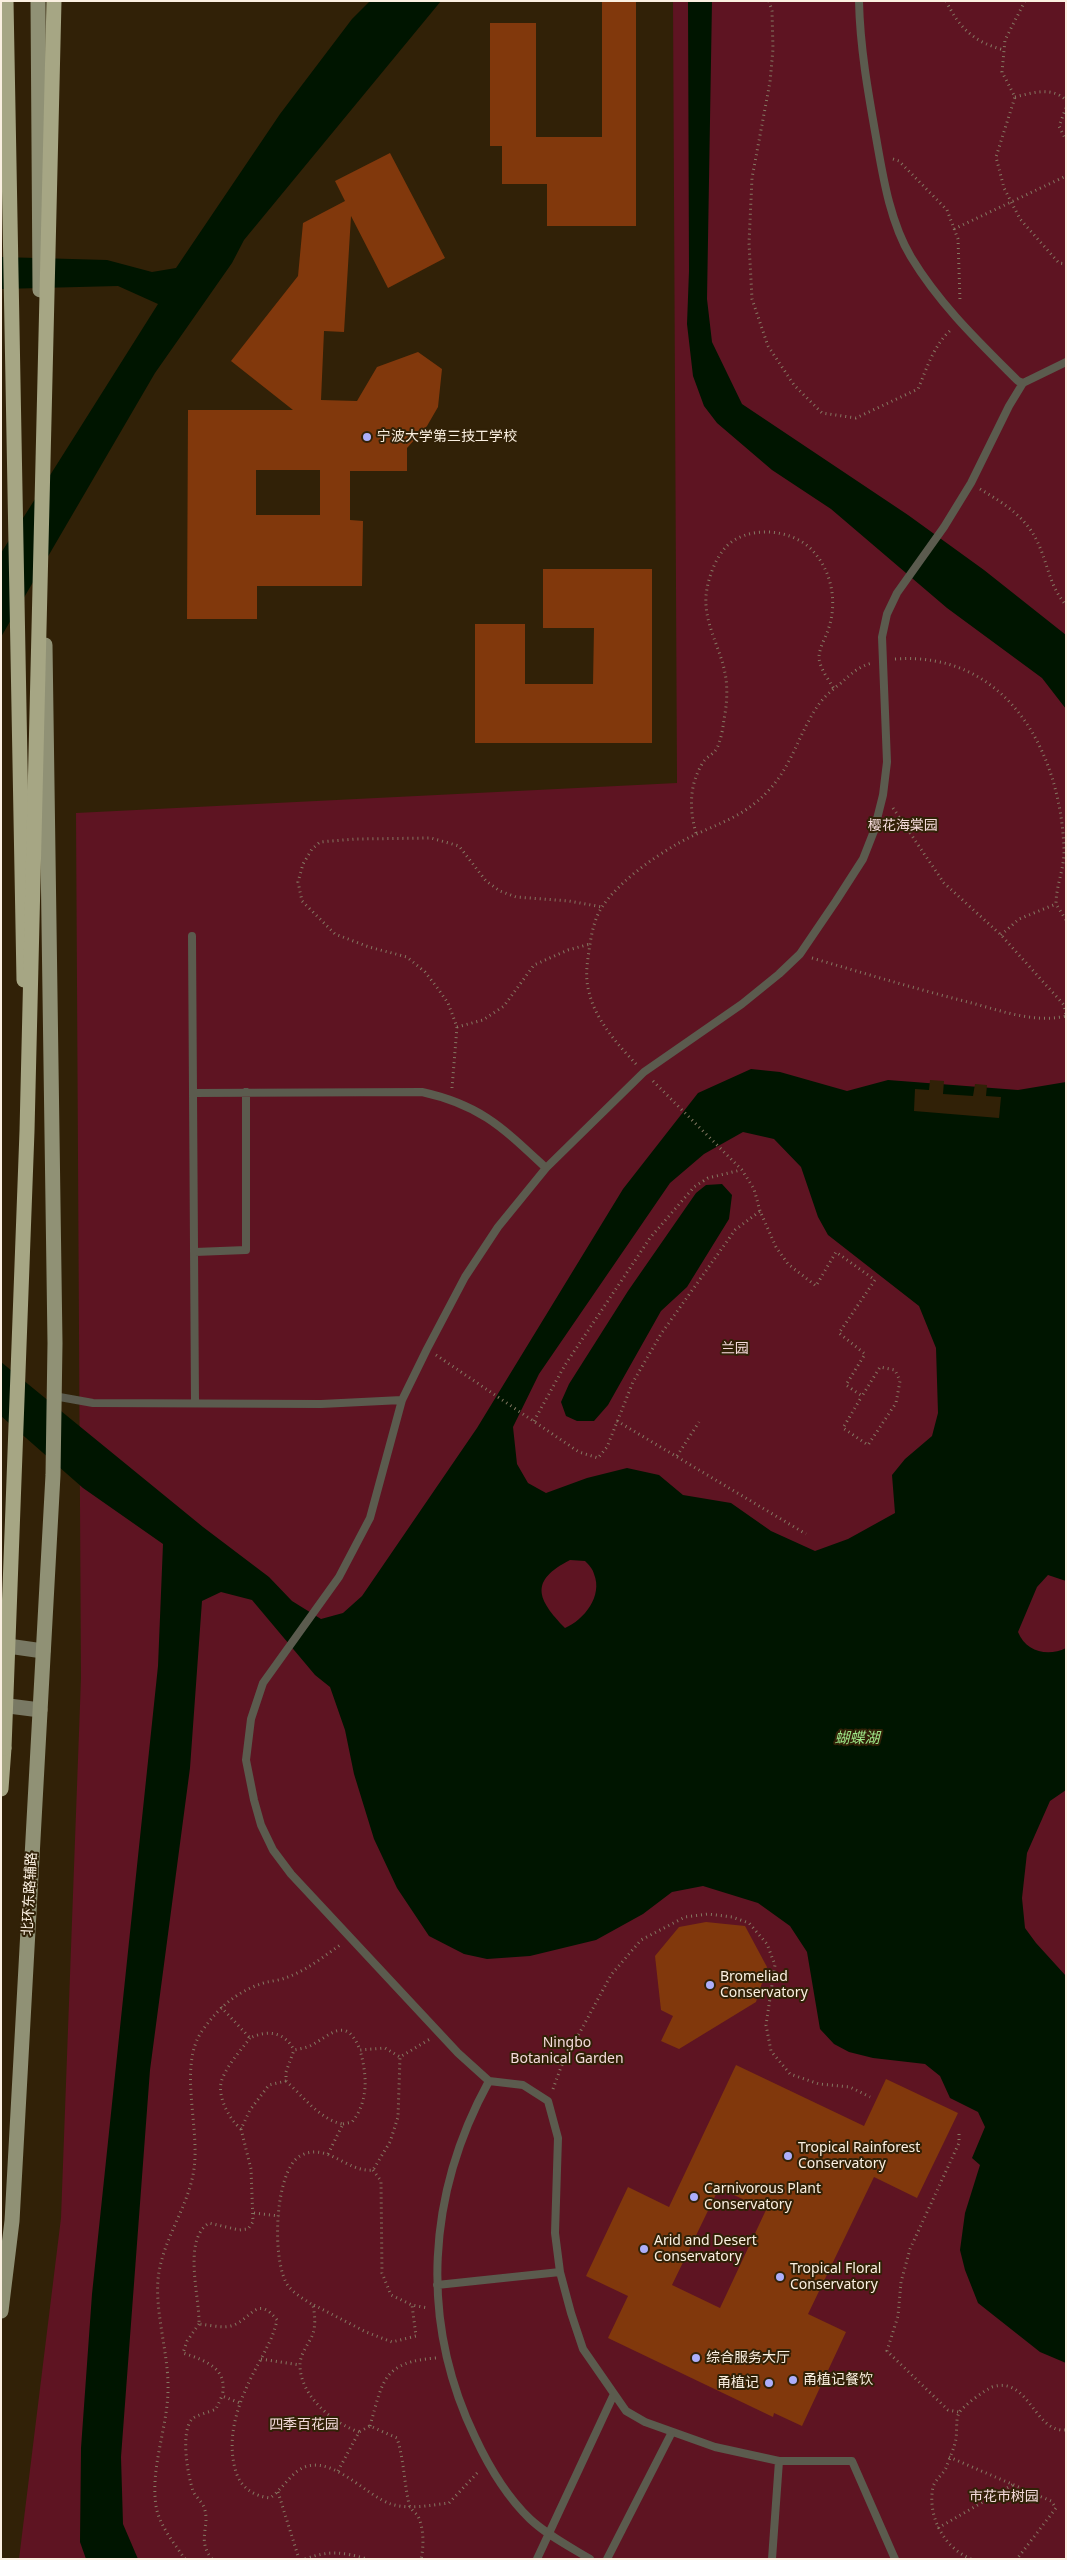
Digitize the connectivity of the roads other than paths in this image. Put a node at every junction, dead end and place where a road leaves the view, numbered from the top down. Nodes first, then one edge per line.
1 (6, 1) edge
2 (38, 1) edge
3 (54, 1) edge
4 (859, 1) edge
5 (1066, 362) edge
6 (1024, 383) junction
7 (192, 936) dead end
8 (246, 1092) junction
9 (193, 1093) junction
10 (27, 1131) junction
11 (546, 1168) junction
12 (195, 1252) junction
13 (54, 1396) junction
14 (402, 1400) junction
15 (195, 1402) junction
16 (1, 1646) edge
17 (43, 1651) junction
18 (1, 1704) edge
19 (40, 1710) junction
20 (1, 1789) edge
21 (489, 2081) junction
22 (560, 2272) junction
23 (438, 2285) junction
24 (1, 2311) edge
25 (614, 2394) junction
26 (672, 2432) junction
27 (779, 2461) junction
28 (549, 2533) junction
29 (537, 2559) edge
30 (590, 2559) edge
31 (606, 2559) edge
32 (772, 2559) edge
33 (895, 2559) edge

1 - 10 highway, bridge
2 - 13 main road, 北环东路辅路, bridge
3 - 10 highway, bridge
4 - 6 lane
5 - 6 lane
6 - 11 lane
7 - 9 lane
8 - 9 lane
8 - 11 lane
8 - 12 lane
9 - 12 lane
10 - 20 highway, bridge
11 - 14 lane
12 - 15 lane
13 - 15 lane
13 - 17 main road, 北环东路辅路
14 - 15 lane
14 - 21 lane
16 - 17 street
17 - 19 main road, 北环东路辅路
18 - 19 street
19 - 24 main road, 北环东路辅路
21 - 22 lane
21 - 23 lane
22 - 23 lane
22 - 25 lane
23 - 28 lane
25 - 26 lane
25 - 28 lane
26 - 27 lane
26 - 31 lane
27 - 32 lane
27 - 33 lane
28 - 29 lane
28 - 30 lane

